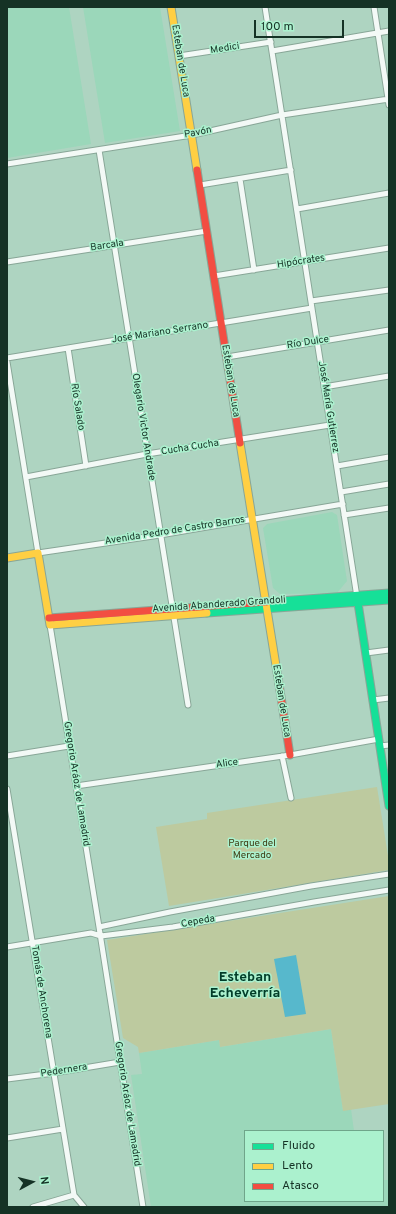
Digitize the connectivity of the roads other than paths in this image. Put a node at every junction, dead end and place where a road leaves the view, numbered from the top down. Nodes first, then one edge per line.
1 (171, 7) edge
2 (265, 7) edge
3 (374, 7) edge
4 (389, 31) edge
5 (378, 33) junction
6 (271, 42) junction
7 (272, 51) junction
8 (179, 56) junction
9 (388, 99) edge
10 (389, 105) edge
11 (282, 116) junction
12 (192, 135) junction
13 (99, 150) junction
14 (7, 164) edge
15 (291, 170) junction
16 (240, 179) junction
17 (200, 185) junction
18 (389, 193) edge
19 (297, 209) junction
20 (207, 231) junction
21 (114, 245) junction
22 (389, 248) edge
23 (7, 262) edge
24 (305, 262) junction
25 (254, 270) junction
26 (214, 276) junction
27 (389, 290) edge
28 (311, 301) junction
29 (312, 308) junction
30 (221, 323) junction
31 (389, 330) edge
32 (129, 338) junction
33 (317, 342) junction
34 (68, 348) junction
35 (227, 357) junction
36 (7, 358) edge
37 (7, 362) edge
38 (389, 376) edge
39 (324, 387) junction
40 (330, 425) junction
41 (240, 439) junction
42 (147, 454) junction
43 (389, 457) edge
44 (86, 466) junction
45 (337, 466) junction
46 (26, 477) junction
47 (389, 484) edge
48 (341, 492) junction
49 (343, 504) junction
50 (389, 508) edge
51 (344, 515) junction
52 (252, 518) junction
53 (160, 535) junction
54 (38, 553) junction
55 (7, 558) edge
56 (389, 593) edge
57 (357, 599) junction
58 (389, 600) edge
59 (266, 605) junction
60 (173, 612) junction
61 (49, 622) junction
62 (389, 650) edge
63 (366, 653) junction
64 (389, 698) edge
65 (373, 700) junction
66 (188, 704) dead end
67 (379, 743) junction
68 (389, 745) edge
69 (69, 746) junction
70 (290, 755) junction
71 (7, 756) edge
72 (282, 756) junction
73 (76, 786) junction
74 (7, 789) edge
75 (388, 791) edge
76 (291, 798) dead end
77 (389, 806) edge
78 (389, 874) edge
79 (389, 890) edge
80 (99, 927) junction
81 (101, 936) junction
82 (32, 943) junction
83 (7, 947) edge
84 (120, 1062) junction
85 (54, 1073) junction
86 (7, 1079) edge
87 (63, 1129) junction
88 (7, 1138) edge
89 (74, 1195) junction
90 (33, 1207) edge
91 (84, 1207) edge
92 (143, 1207) edge

1 - 8 street, Esteban de Luca
2 - 6 street, José María Gutierrez
3 - 5 street
4 - 5 street
5 - 7 street
5 - 9 street
6 - 7 street, José María Gutierrez
6 - 8 street, Medici
7 - 11 street, José María Gutierrez
8 - 12 street, Esteban de Luca
9 - 10 street
9 - 11 street, Pavón
11 - 12 street, Pavón
11 - 15 street, José María Gutierrez
12 - 13 street, Pavón
12 - 17 street, Esteban de Luca
13 - 14 street, Pavón
13 - 21 street, Olegario Victor Andrade
15 - 16 street
15 - 19 street, José María Gutierrez
16 - 17 street
16 - 25 street
17 - 20 street, Esteban de Luca
18 - 19 street
19 - 24 street, José María Gutierrez
20 - 21 street, Barcala
20 - 26 street, Esteban de Luca
21 - 23 street, Barcala
21 - 32 street, Olegario Victor Andrade
22 - 24 street, Hipócrates
24 - 25 street, Hipócrates
24 - 28 street, José María Gutierrez
25 - 26 street, Hipócrates
26 - 30 street, Esteban de Luca
27 - 28 street
28 - 29 street, José María Gutierrez
29 - 30 street, José Mariano Serrano
29 - 33 street, José María Gutierrez
30 - 32 street, José Mariano Serrano
30 - 35 street, Esteban de Luca
31 - 33 street, Río Dulce
32 - 34 street, José Mariano Serrano
32 - 42 street, Olegario Victor Andrade
33 - 35 street, Río Dulce
33 - 39 street, José María Gutierrez
34 - 36 street, José Mariano Serrano
34 - 44 street, Río Salado
35 - 41 street, Esteban de Luca
37 - 46 street, Gregorio Aráoz de Lamadrid
38 - 39 street
39 - 40 street, José María Gutierrez
40 - 41 street, Cucha Cucha
40 - 45 street, José María Gutierrez
41 - 42 street, Cucha Cucha
41 - 52 street, Esteban de Luca
42 - 44 street, Cucha Cucha
42 - 53 street, Olegario Victor Andrade
43 - 45 street
44 - 46 street, Cucha Cucha
45 - 48 street, José María Gutierrez
46 - 54 street, Gregorio Aráoz de Lamadrid
47 - 48 street
48 - 49 street, José María Gutierrez
49 - 51 street, José María Gutierrez
49 - 52 street, Avenida Pedro de Castro Barros
50 - 51 street
51 - 57 street, José María Gutierrez
52 - 53 street, Avenida Pedro de Castro Barros
52 - 59 street, Esteban de Luca
53 - 54 street, Avenida Pedro de Castro Barros
53 - 60 street, Olegario Victor Andrade
54 - 55 street, Avenida Pedro de Castro Barros
54 - 61 street, Gregorio Aráoz de Lamadrid
56 - 57 street, Avenida Abanderado Grandoli
57 - 58 street, Avenida Abanderado Grandoli
57 - 59 street, Avenida Abanderado Grandoli
57 - 63 street, José María Gutierrez
59 - 60 street, Avenida Abanderado Grandoli
59 - 70 street, Esteban de Luca
60 - 61 street, Avenida Abanderado Grandoli
60 - 66 street, Olegario Victor Andrade
61 - 69 street, Gregorio Aráoz de Lamadrid
62 - 63 street
63 - 65 street, José María Gutierrez
64 - 65 street
65 - 67 street, José María Gutierrez
67 - 68 street, Alice
67 - 70 street, Alice
67 - 75 street, José María Gutierrez
69 - 71 street
69 - 73 street, Gregorio Aráoz de Lamadrid
70 - 72 street, Alice
72 - 73 street, Alice
72 - 76 street
73 - 80 street, Gregorio Aráoz de Lamadrid
74 - 82 street, Tomás de Anchorena
75 - 77 street, José María Gutierrez
78 - 80 street, Cepeda
79 - 81 street, Cepeda
80 - 81 street, Gregorio Aráoz de Lamadrid
81 - 82 street, Cepeda
81 - 84 street, Gregorio Aráoz de Lamadrid
82 - 83 street, Cepeda
82 - 85 street, Tomás de Anchorena
84 - 85 street, Pedernera
84 - 92 street, Gregorio Aráoz de Lamadrid
85 - 86 street, Pedernera
85 - 87 street, Tomás de Anchorena
87 - 88 street
87 - 89 street, Tomás de Anchorena
89 - 90 street
89 - 91 street

